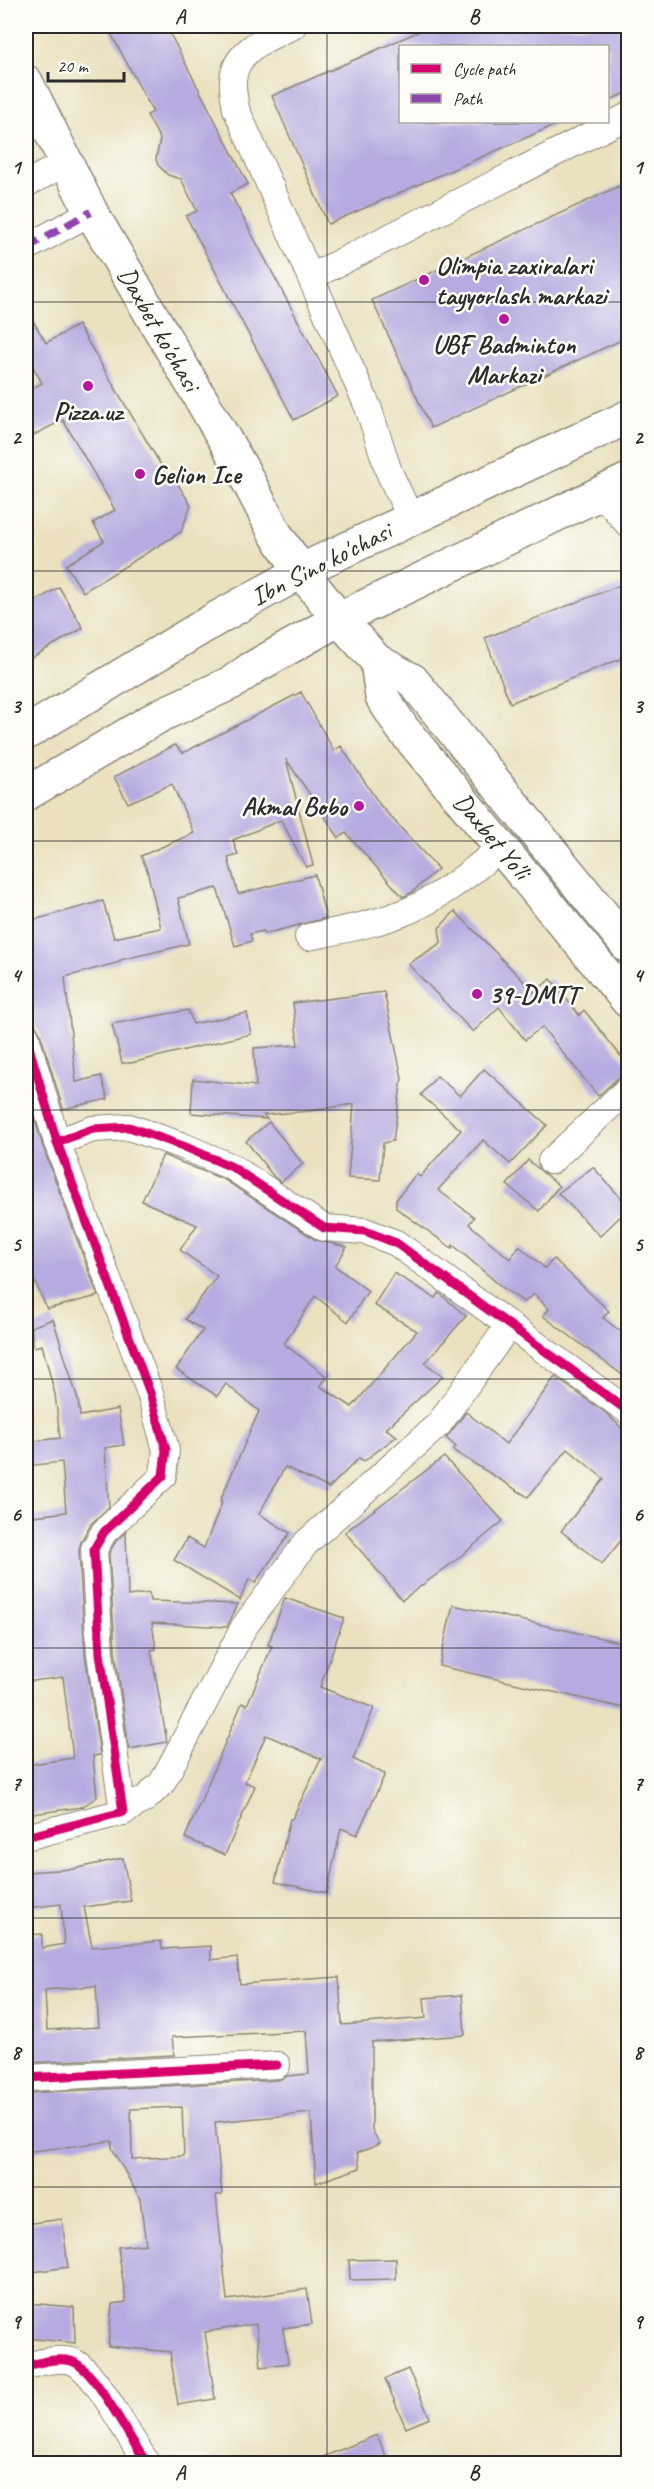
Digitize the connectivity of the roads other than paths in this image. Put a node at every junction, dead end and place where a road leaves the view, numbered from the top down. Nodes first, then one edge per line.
1 (293, 26) edge
2 (26, 82) edge
3 (628, 116) edge
4 (66, 163) junction
5 (26, 184) edge
6 (91, 212) junction
7 (26, 248) edge
8 (311, 277) junction
9 (628, 417) edge
10 (615, 486) edge
11 (411, 519) junction
12 (628, 524) edge
13 (301, 571) junction
14 (339, 619) junction
15 (377, 661) junction
16 (26, 733) edge
17 (26, 794) edge
18 (501, 847) junction
19 (308, 937) dead end
20 (628, 946) edge
21 (628, 1001) edge
22 (26, 1037) edge
23 (628, 1089) edge
24 (57, 1142) junction
25 (551, 1161) dead end
26 (509, 1325) junction
27 (628, 1411) edge
28 (123, 1812) junction
29 (26, 1837) edge
30 (277, 2065) dead end
31 (26, 2078) edge
32 (26, 2366) edge
33 (148, 2463) edge

1 - 8 street
2 - 4 main road, Daxbet ko'chasi
3 - 8 street
4 - 5 street
4 - 6 main road, Daxbet ko'chasi
6 - 7 street
6 - 13 main road, Daxbet ko'chasi
8 - 11 street
9 - 11 main road, Ibn Sino ko'chasi
10 - 12 street
10 - 14 main road
11 - 13 main road, Ibn Sino ko'chasi
13 - 14 main road, Daxbet Yo'li
13 - 16 main road, Ibn Sino ko'chasi
14 - 15 main road, Daxbet Yo'li
14 - 17 main road
15 - 18 main road, Daxbet Yo'li
15 - 20 main road, Daxbet Yo'li
18 - 19 street
18 - 21 main road, Daxbet Yo'li
22 - 24 street
23 - 25 street
24 - 26 street
24 - 28 street
26 - 27 street
26 - 28 street
28 - 29 street
30 - 31 street
32 - 33 street

